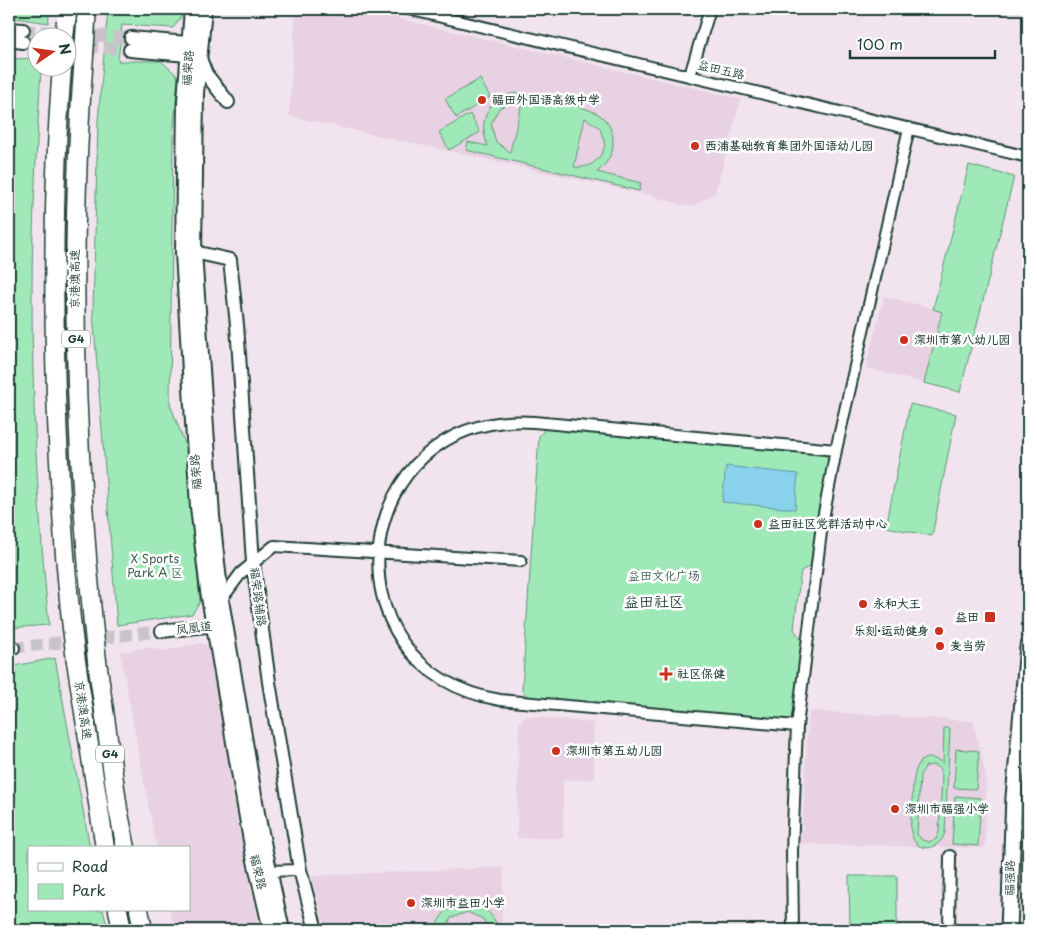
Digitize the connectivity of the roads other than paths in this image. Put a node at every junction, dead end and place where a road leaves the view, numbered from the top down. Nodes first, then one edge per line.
1 (192, 9) edge
2 (204, 9) edge
3 (408, 9) edge
4 (710, 9) edge
5 (87, 16) edge
6 (9, 29) edge
7 (9, 40) edge
8 (130, 44) tunnel mouth
9 (194, 50) junction
10 (690, 75) junction
11 (61, 78) edge
12 (228, 102) dead end
13 (910, 128) junction
14 (1028, 157) edge
15 (194, 252) junction
16 (836, 450) junction
17 (377, 552) junction
18 (522, 561) dead end
19 (253, 562) junction
20 (221, 600) junction
21 (220, 625) junction
22 (162, 631) tunnel mouth
23 (1028, 647) edge
24 (797, 726) junction
25 (105, 846) edge
26 (126, 846) edge
27 (950, 856) dead end
28 (300, 870) junction
29 (268, 871) junction
30 (118, 912) edge
31 (139, 912) edge
32 (122, 930) edge
33 (143, 930) edge
34 (271, 930) edge
35 (282, 930) edge
36 (316, 930) edge
37 (793, 930) edge
38 (949, 930) edge
39 (1009, 930) edge

1 - 9 main road, 福荣路
2 - 9 main road, 福荣路
3 - 10 street, 益田五路
4 - 10 street
5 - 26 highway, 京港澳高速 / G4, bridge
6 - 7 street
8 - 9 street
9 - 12 street
9 - 15 main road, 福荣路
9 - 21 main road, 福荣路
10 - 13 street, 益田五路
11 - 25 highway, 京港澳高速 / G4, bridge
13 - 14 street, 益田五路
13 - 16 street
15 - 19 street, 福荣路辅路
15 - 20 main road, 福荣路
16 - 17 street
16 - 24 street
17 - 18 street
17 - 19 street
17 - 24 street
19 - 20 street
19 - 28 street, 福荣路辅路
20 - 21 main road, 福荣路
21 - 22 street, 凤凰道
21 - 29 main road, 福荣路
21 - 34 main road, 福荣路
23 - 39 main road, 福强路
24 - 37 street
27 - 38 street
28 - 29 street
28 - 36 street, 福荣路辅路
29 - 35 main road, 福荣路
30 - 32 highway
31 - 33 highway

